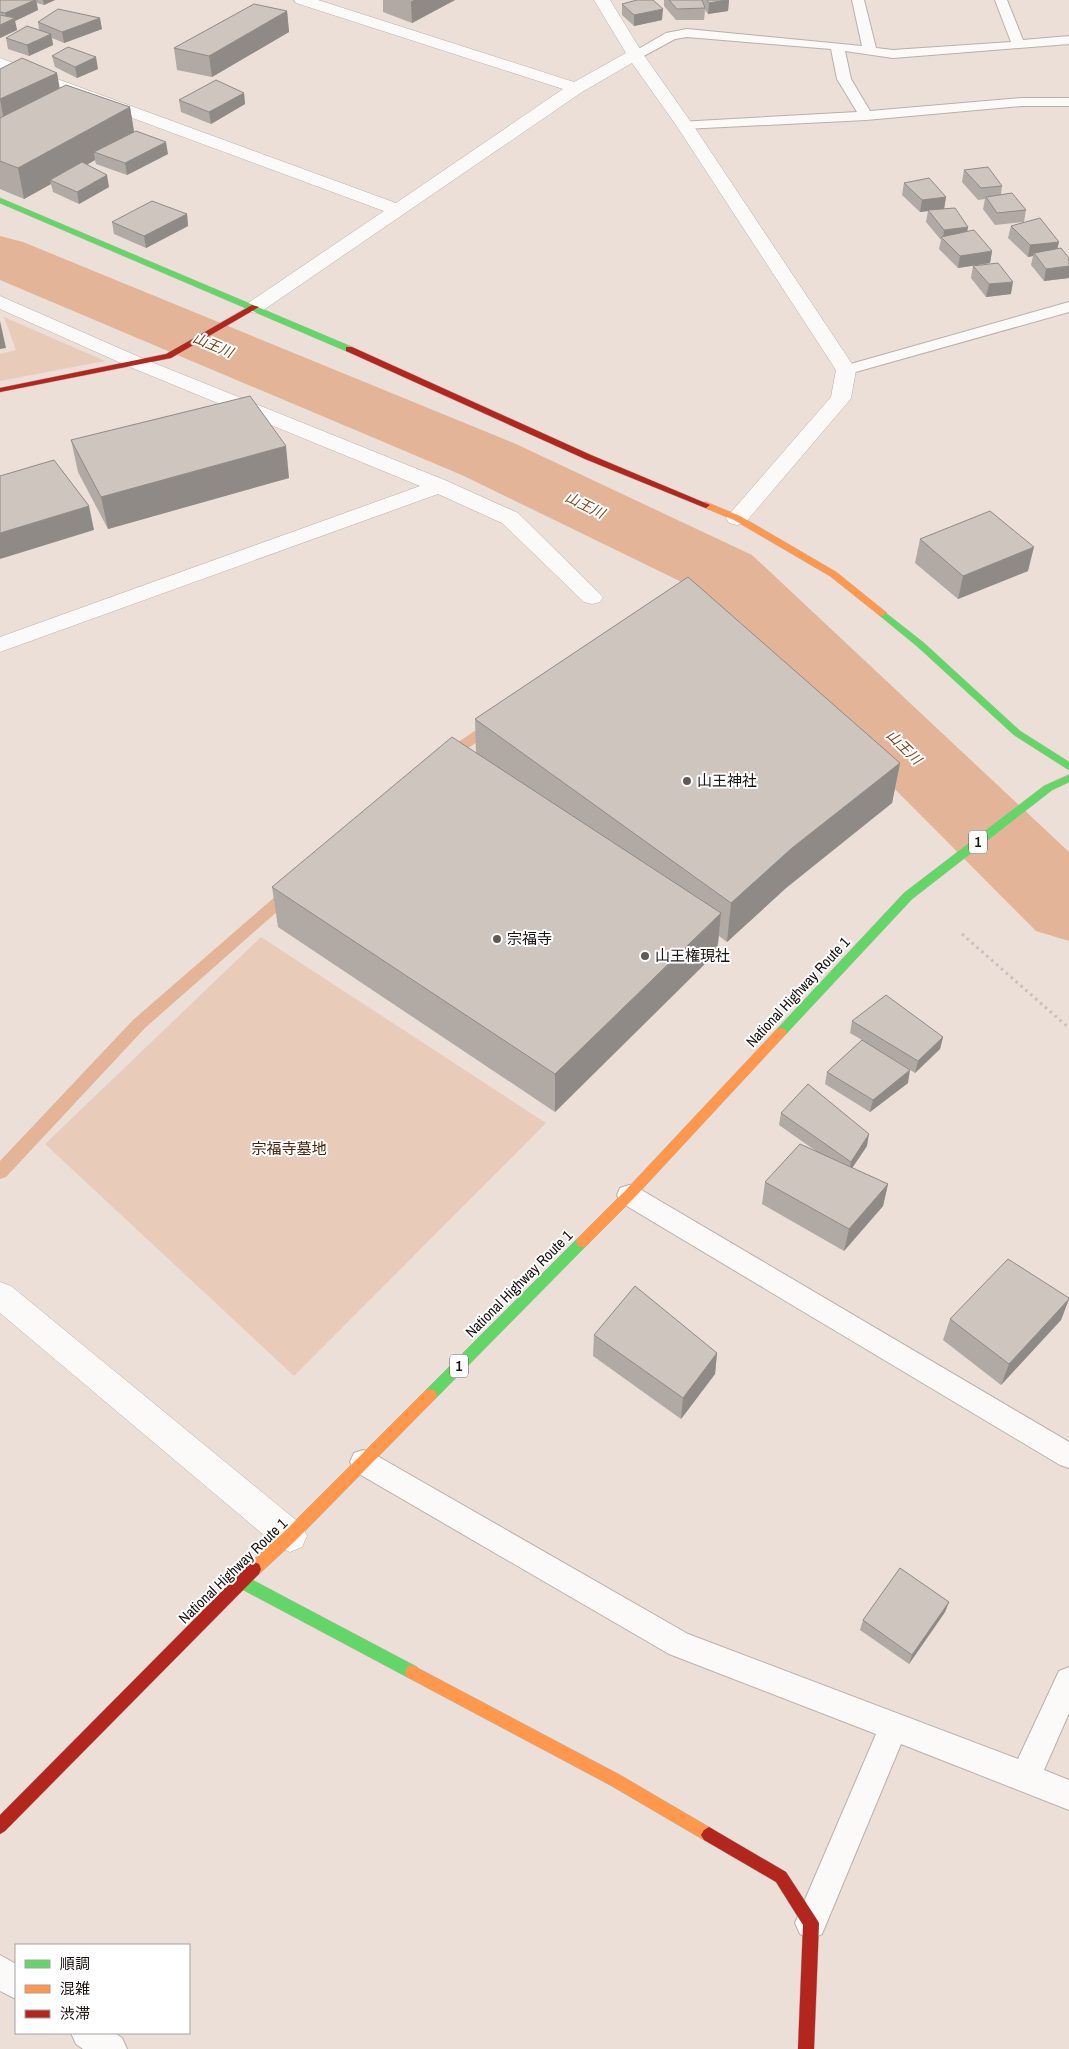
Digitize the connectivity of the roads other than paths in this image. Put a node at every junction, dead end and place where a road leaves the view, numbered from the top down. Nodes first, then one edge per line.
1 (302, 0) edge
2 (602, 0) edge
3 (858, 0) edge
4 (1001, 0) edge
5 (1069, 40) edge
6 (837, 46) junction
7 (1019, 46) junction
8 (870, 50) junction
9 (635, 55) junction
10 (0, 63) edge
11 (576, 88) junction
12 (1069, 102) edge
13 (866, 116) junction
14 (684, 125) junction
15 (0, 200) edge
16 (398, 210) junction
17 (0, 302) edge
18 (255, 307) junction
19 (1069, 307) edge
20 (136, 363) junction
21 (846, 370) junction
22 (0, 390) edge
23 (439, 486) junction
24 (737, 518) junction
25 (592, 597) dead end
26 (0, 645) edge
27 (1069, 767) edge
28 (1069, 778) edge
29 (630, 1195) junction
30 (0, 1295) edge
31 (1069, 1456) edge
32 (363, 1462) junction
33 (290, 1536) junction
34 (241, 1581) junction
35 (1069, 1681) edge
36 (894, 1727) junction
37 (1025, 1777) junction
38 (1069, 1795) edge
39 (0, 1826) edge
40 (811, 1923) junction
41 (0, 1972) edge
42 (15, 1982) edge
43 (89, 2034) edge
44 (111, 2049) edge
45 (806, 2049) edge

1 - 11 street
2 - 9 street
3 - 8 lane
4 - 7 lane
5 - 7 lane
6 - 8 lane
6 - 9 lane
6 - 13 lane
7 - 8 lane
9 - 11 street
9 - 14 street
10 - 16 street
11 - 16 street
12 - 13 lane
13 - 14 lane
14 - 21 street
15 - 18 main road
16 - 18 street
17 - 20 street
18 - 20 main road
18 - 24 main road
19 - 21 lane
20 - 22 main road
20 - 23 street
21 - 24 street
23 - 25 street
23 - 26 street
24 - 27 main road
28 - 29 main road, National Highway Route 1 / 1
29 - 31 lane
29 - 32 main road, National Highway Route 1 / 1
30 - 33 street
32 - 33 main road, National Highway Route 1 / 1
32 - 36 lane
33 - 34 main road, National Highway Route 1 / 1
34 - 39 main road, National Highway Route 1 / 1
34 - 40 main road
35 - 37 lane
36 - 37 lane
36 - 40 lane
37 - 38 lane
40 - 45 main road
41 - 42 lane
43 - 44 lane

